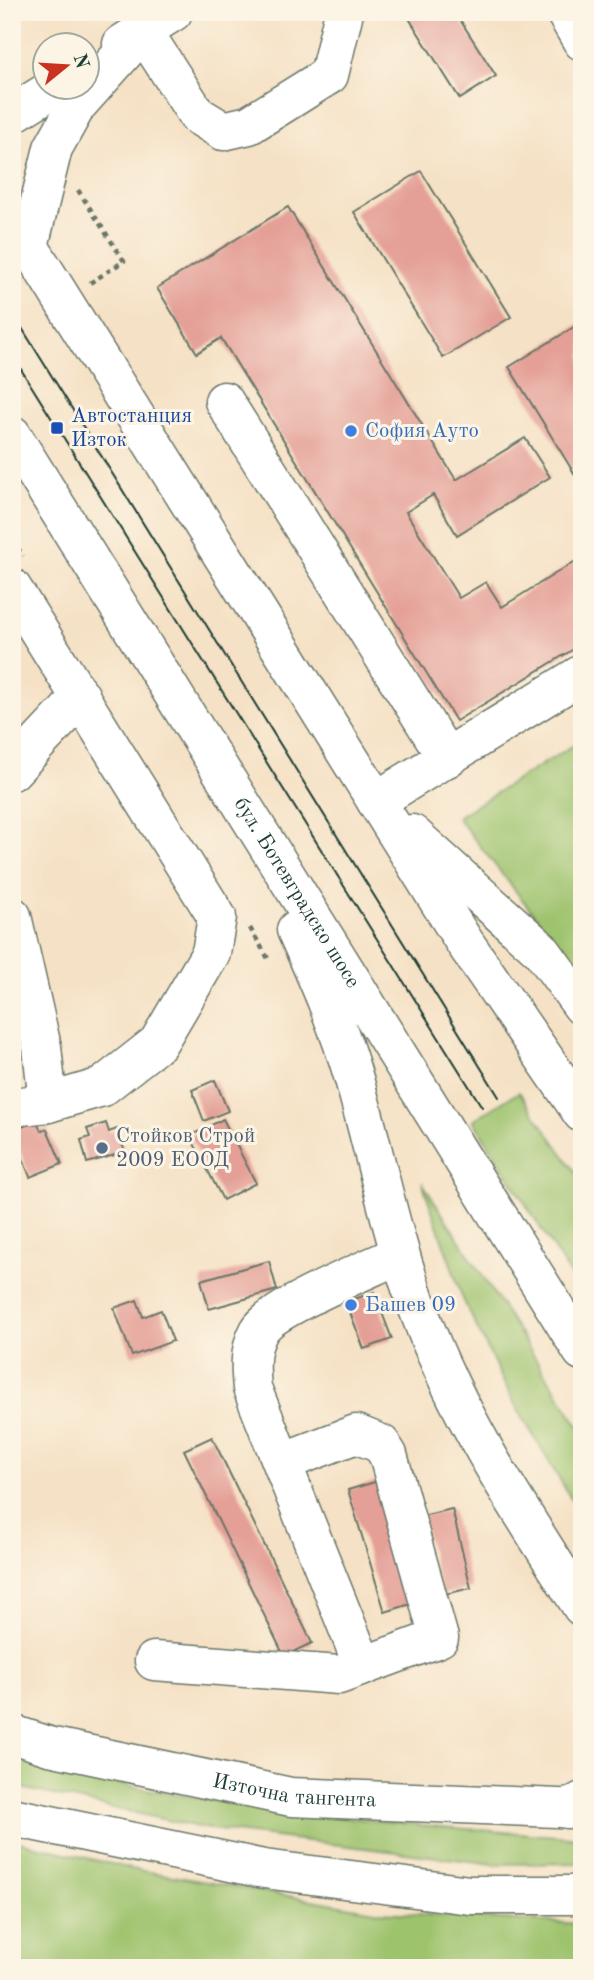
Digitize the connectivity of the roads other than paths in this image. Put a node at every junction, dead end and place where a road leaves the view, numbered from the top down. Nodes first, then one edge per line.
1 (344, 12) edge
2 (565, 12) edge
3 (158, 22) edge
4 (582, 41) edge
5 (102, 57) edge
6 (32, 102) edge
7 (12, 114) edge
8 (21, 232) edge
9 (224, 401) dead end
10 (12, 435) edge
11 (12, 589) edge
12 (582, 674) edge
13 (81, 697) junction
14 (447, 758) junction
15 (12, 771) edge
16 (236, 794) junction
17 (376, 802) junction
18 (12, 916) edge
19 (582, 1006) edge
20 (30, 1105) edge
21 (582, 1113) edge
22 (400, 1254) junction
23 (582, 1351) edge
24 (282, 1462) junction
25 (582, 1607) edge
26 (154, 1661) dead end
27 (363, 1666) junction
28 (12, 1734) edge
29 (577, 1806) edge
30 (12, 1817) edge
31 (582, 1895) edge

1 - 3 main road
2 - 4 main road
3 - 5 main road
3 - 8 main road
6 - 7 main road
8 - 17 main road
9 - 14 main road
10 - 16 main road, бул. Ботевградско шосе
11 - 13 main road
12 - 14 main road
13 - 15 main road
13 - 20 main road
14 - 17 main road
16 - 22 main road
16 - 23 main road, бул. Ботевградско шосе
17 - 19 main road
17 - 21 main road
18 - 20 main road
22 - 24 main road
22 - 25 main road
24 - 27 main road
24 - 27 main road
26 - 27 main road
28 - 29 main road, Източна тангента
30 - 31 main road

